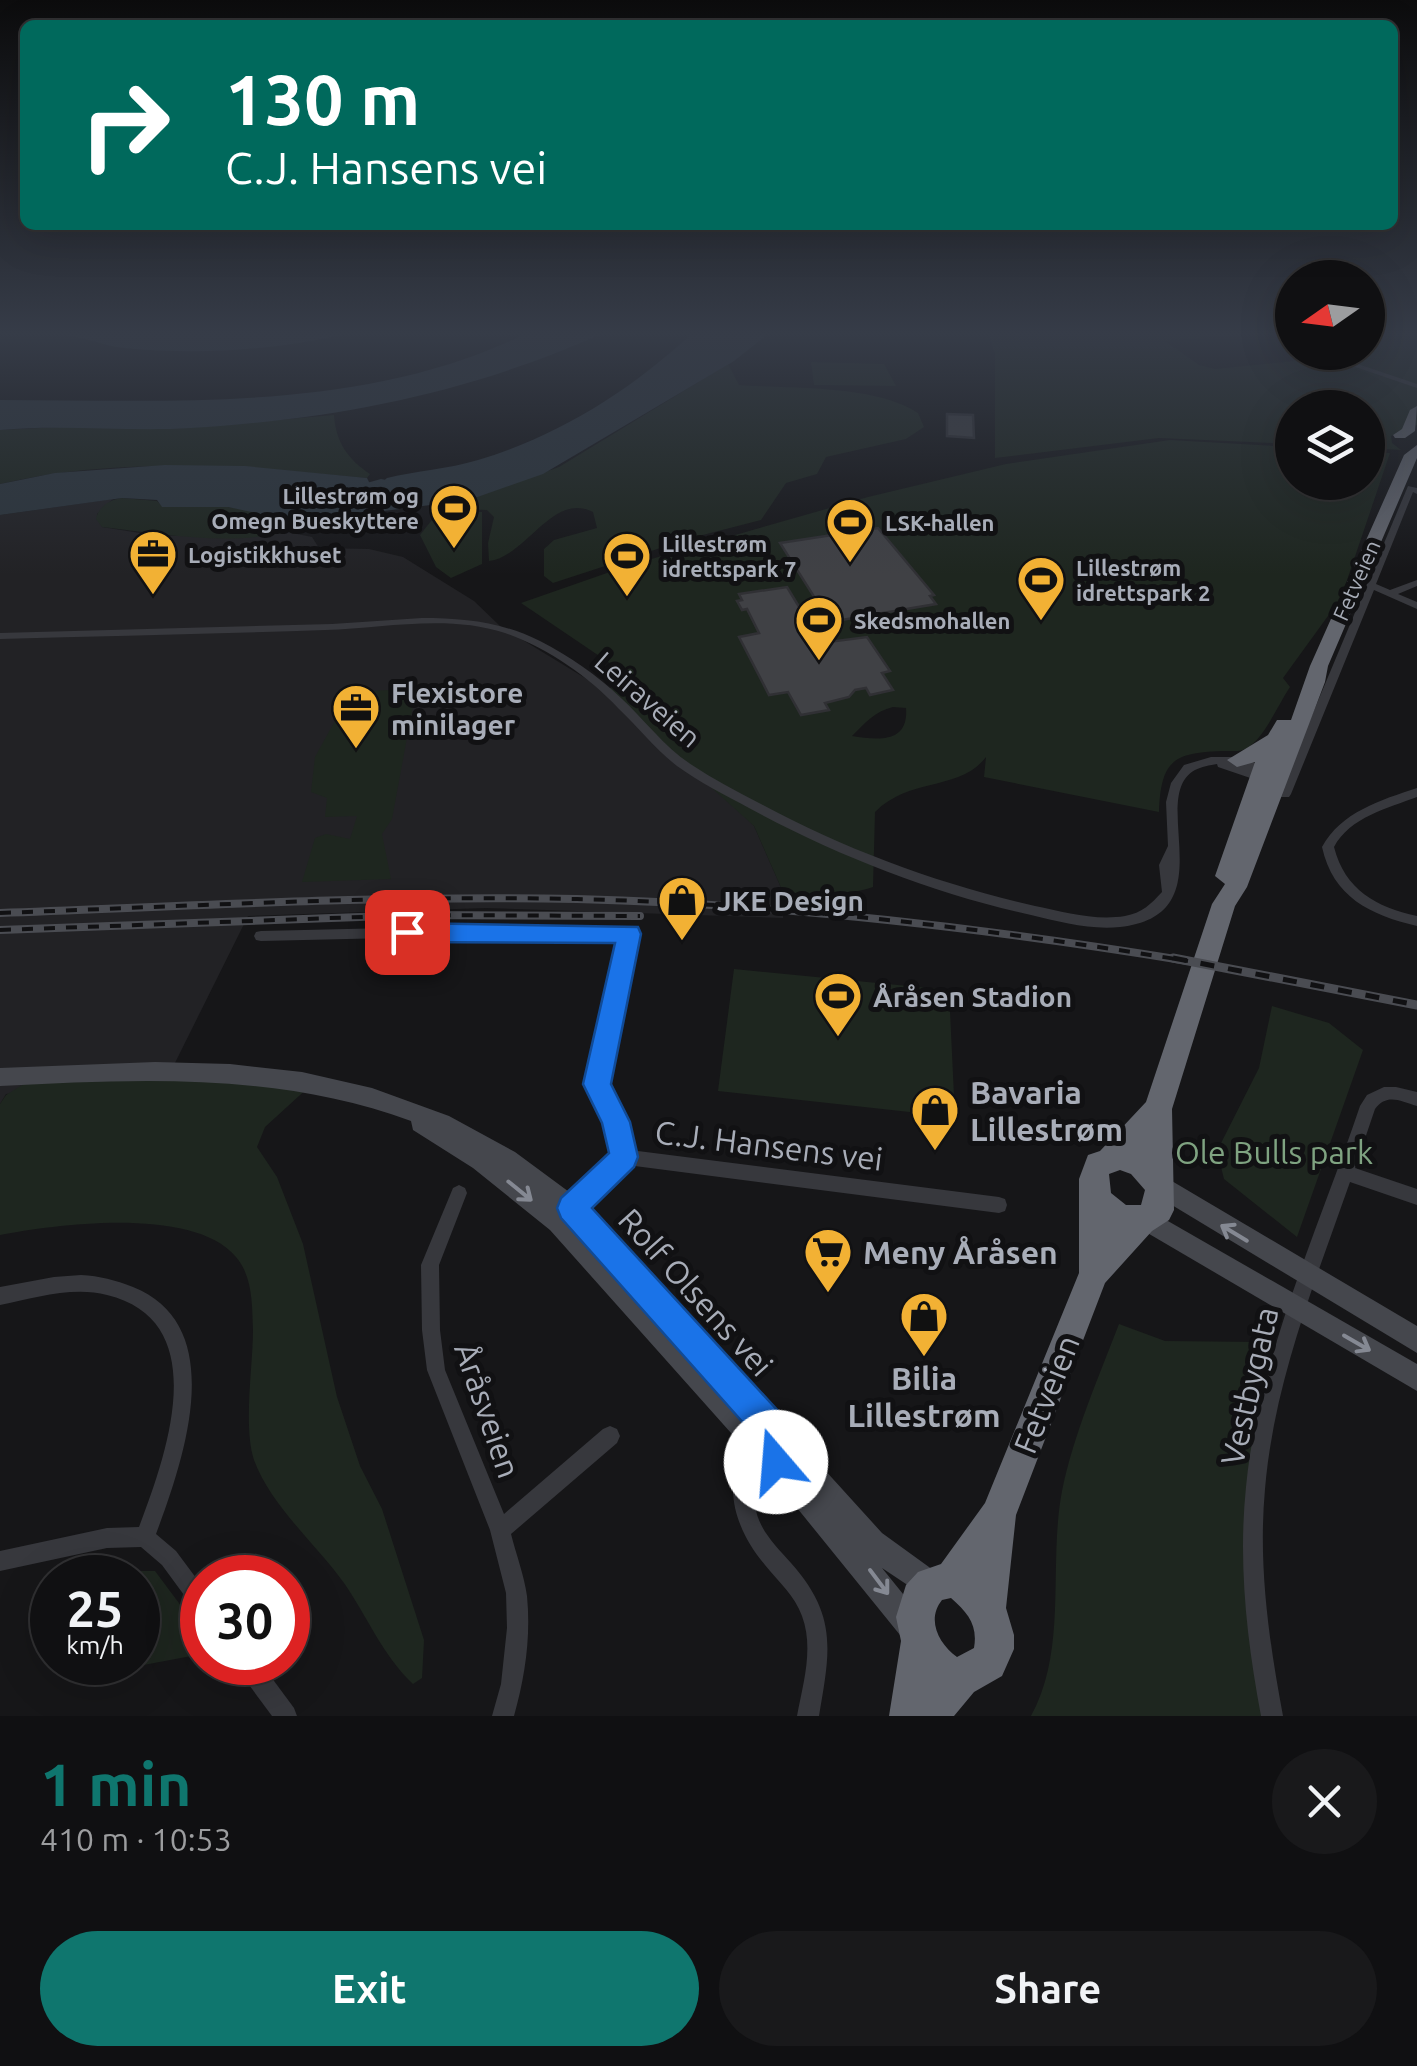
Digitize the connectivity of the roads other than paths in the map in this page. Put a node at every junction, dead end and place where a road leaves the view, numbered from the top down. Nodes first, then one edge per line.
1 (1415, 415) edge
2 (1417, 437) edge
3 (1399, 439) junction
4 (1417, 448) edge
5 (1414, 490) edge
6 (1394, 495) junction
7 (1417, 584) edge
8 (1371, 585) junction
9 (1393, 592) junction
10 (1417, 606) edge
11 (0, 636) edge
12 (1318, 666) junction
13 (1275, 740) junction
14 (1236, 760) junction
15 (1210, 761) junction
16 (1270, 780) junction
17 (1417, 792) edge
18 (1417, 921) edge
19 (261, 936) dead end
20 (0, 1078) edge
21 (1417, 1098) edge
22 (1158, 1109) junction
23 (624, 1157) junction
24 (1110, 1158) junction
25 (1346, 1173) junction
26 (1158, 1183) junction
27 (460, 1192) dead end
28 (1095, 1194) junction
29 (1417, 1197) edge
30 (999, 1205) dead end
31 (565, 1215) junction
32 (1144, 1221) junction
33 (1094, 1273) junction
34 (1310, 1278) junction
35 (0, 1296) edge
36 (1297, 1308) junction
37 (1417, 1340) edge
38 (1417, 1378) edge
39 (610, 1436) dead end
40 (772, 1448) junction
41 (998, 1515) junction
42 (500, 1530) junction
43 (145, 1537) junction
44 (0, 1561) edge
45 (180, 1573) edge
46 (941, 1582) junction
47 (987, 1608) junction
48 (918, 1638) junction
49 (962, 1676) junction
50 (263, 1685) edge
51 (286, 1716) edge
52 (503, 1716) edge
53 (808, 1716) edge
54 (909, 1716) edge
55 (928, 1716) edge
56 (1272, 1716) edge

1 - 3 highway
2 - 3 highway
3 - 4 highway
3 - 6 highway, Fetveien
4 - 6 highway, Fetveien
5 - 8 street
6 - 12 highway, Fetveien
7 - 9 street
8 - 9 street
8 - 16 street
9 - 10 street
11 - 15 street, Leiraveien
12 - 13 highway, Fetveien
12 - 16 highway, Fetveien
13 - 14 highway
13 - 16 highway, Fetveien
14 - 15 street
14 - 16 street
15 - 16 street
16 - 22 highway, Fetveien
17 - 18 street
19 - 23 street
20 - 31 main road, Rolf Olsens vei
21 - 25 street, Vestbygata
22 - 24 highway, Fetveien
22 - 26 highway, Fetveien
23 - 30 street, C.J. Hansens vei
23 - 31 street, C.J. Hansens vei
24 - 26 highway
24 - 28 highway
25 - 29 street
25 - 34 street, Vestbygata
26 - 32 highway
34 -> 26 main road
27 - 42 street, Åråsveien
28 - 32 highway
28 - 33 highway, Fetveien
31 - 40 main road, Rolf Olsens vei
32 - 33 highway, Fetveien
32 - 36 main road
33 - 41 highway, Fetveien
34 - 36 street, Vestbygata
34 - 37 main road
35 - 43 street
36 -> 38 main road
36 - 56 street, Vestbygata
39 - 42 street, Åråsveien
40 - 46 main road, Rolf Olsens vei
40 -> 48 main road, Rolf Olsens vei
40 - 53 street
41 - 46 highway, Fetveien
41 - 47 highway, Fetveien
42 - 52 street, Åråsveien
43 - 44 street
43 - 45 street
46 - 47 highway
46 - 48 highway
47 - 49 highway
48 - 49 highway
48 - 54 highway
49 - 55 highway
50 - 51 street

